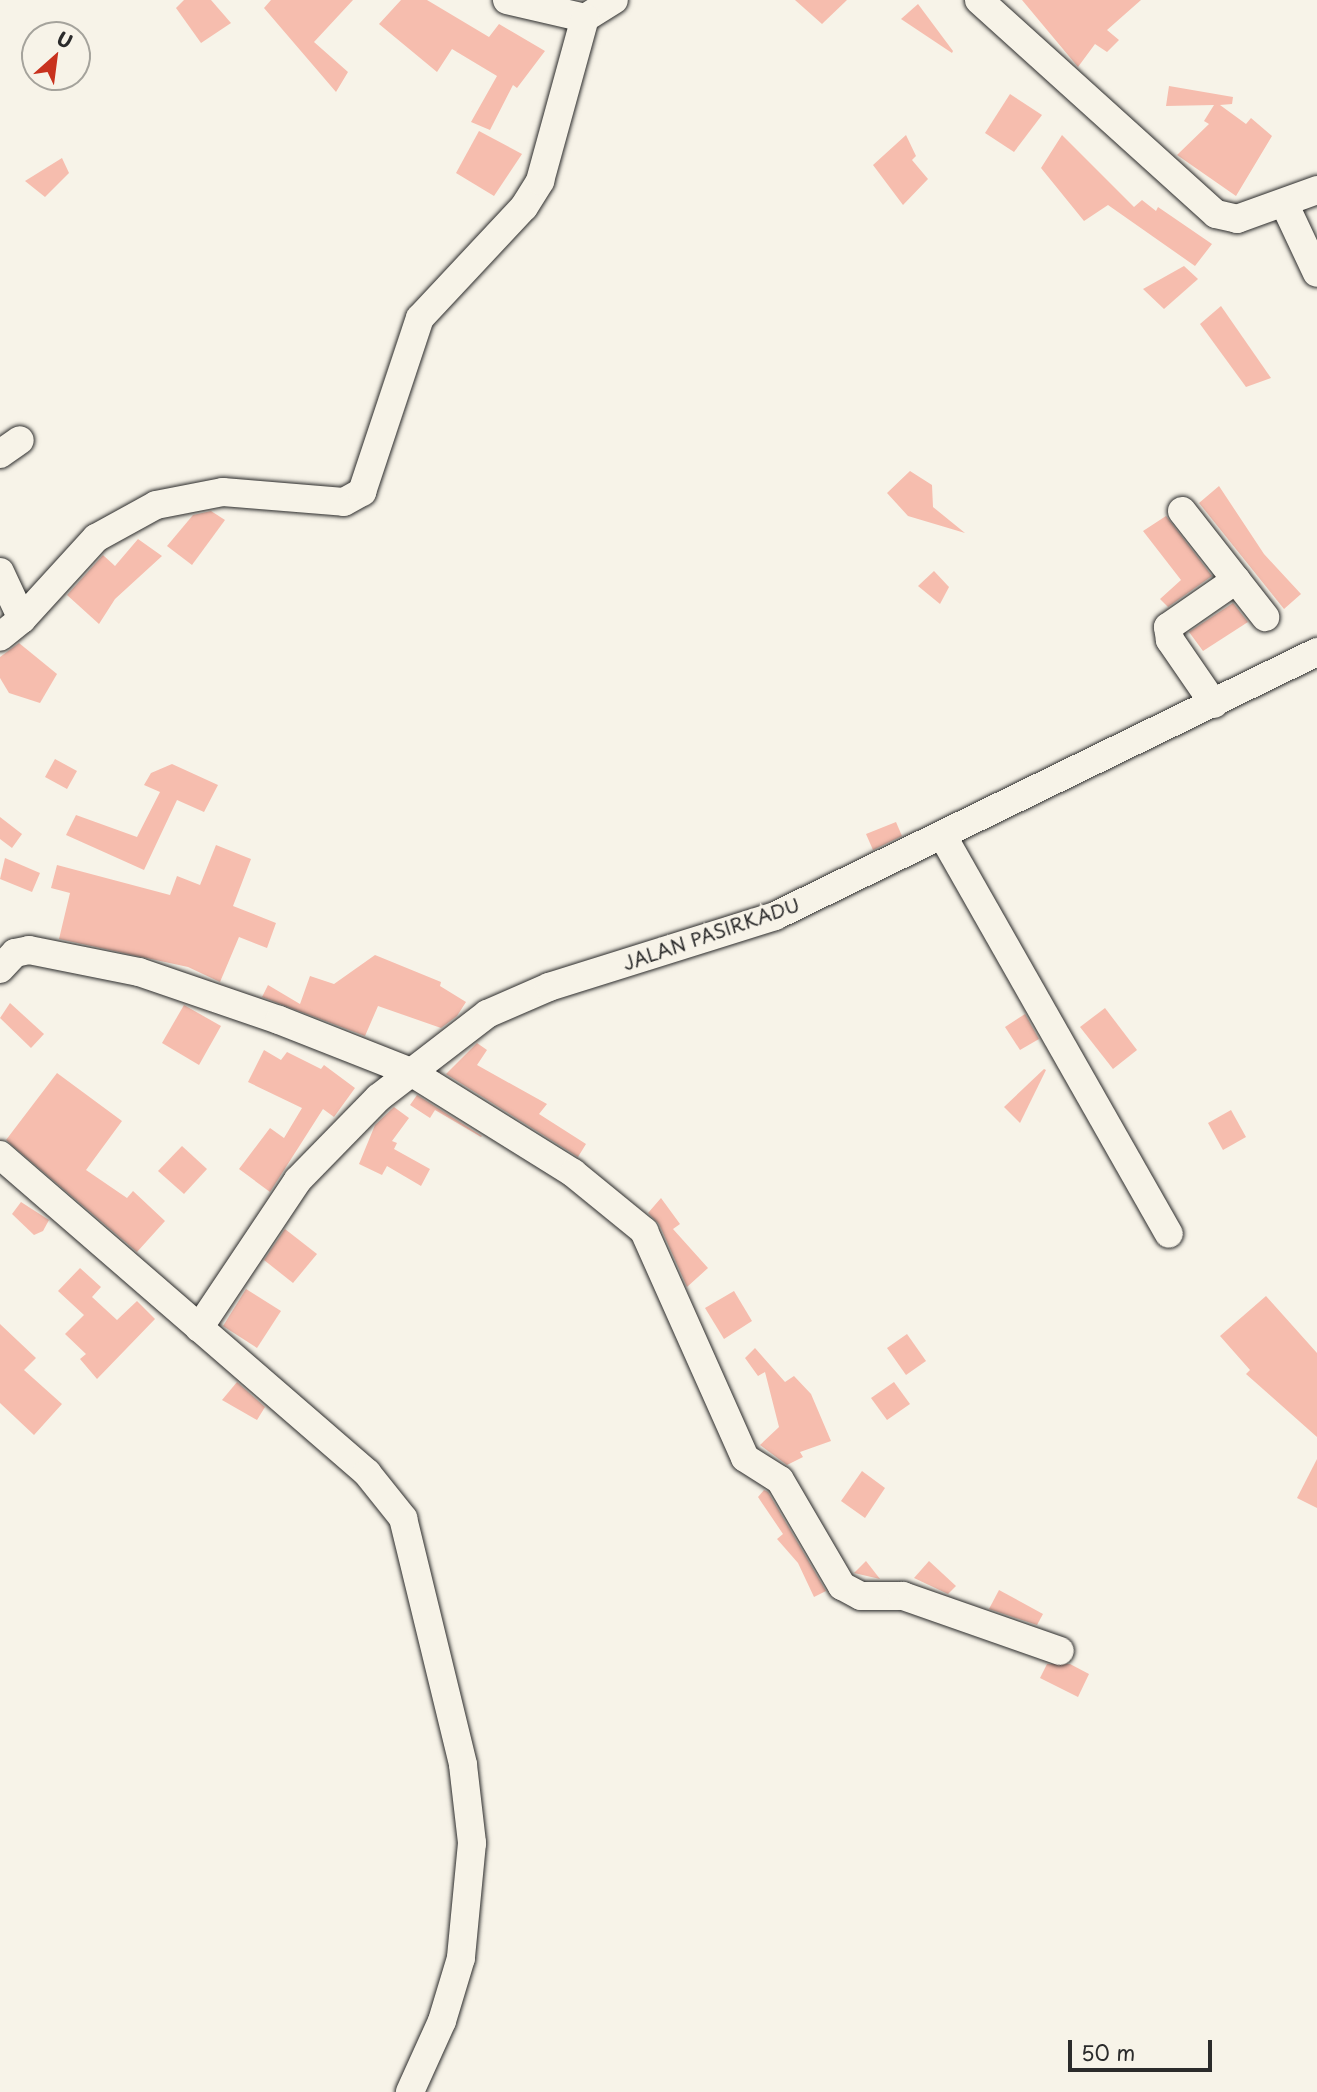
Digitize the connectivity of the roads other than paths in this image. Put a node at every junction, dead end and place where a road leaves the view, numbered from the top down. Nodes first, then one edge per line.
1 (507, 0) edge
2 (614, 0) edge
3 (979, 0) edge
4 (585, 18) junction
5 (1317, 190) edge
6 (1284, 203) junction
7 (1317, 273) edge
8 (1182, 511) dead end
9 (0, 572) edge
10 (1236, 580) junction
11 (1265, 617) dead end
12 (22, 619) junction
13 (0, 637) edge
14 (1317, 652) edge
15 (1214, 704) junction
16 (944, 838) junction
17 (0, 969) edge
18 (411, 1072) junction
19 (0, 1155) edge
20 (1169, 1234) dead end
21 (200, 1328) junction
22 (1060, 1651) dead end
23 (410, 2092) edge

1 - 4 street
2 - 4 street
3 - 6 street
4 - 12 street
5 - 6 street
6 - 7 street
8 - 10 street
9 - 12 street
10 - 11 street
10 - 15 street
12 - 13 street
14 - 15 street, JALAN PASIRKADU
15 - 16 street, JALAN PASIRKADU
16 - 18 street, JALAN PASIRKADU
16 - 20 street
17 - 18 street
18 - 21 street, JALAN PASIRKADU
18 - 22 street
19 - 21 street
21 - 23 street

